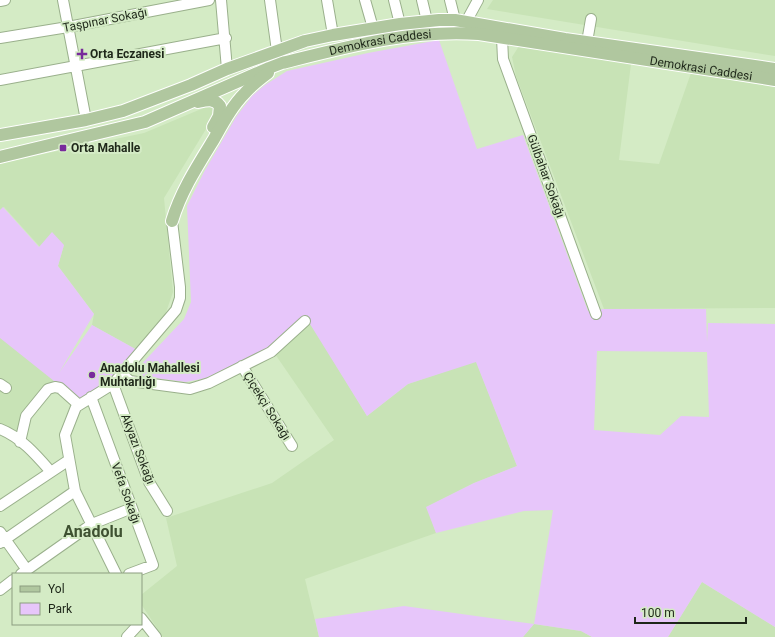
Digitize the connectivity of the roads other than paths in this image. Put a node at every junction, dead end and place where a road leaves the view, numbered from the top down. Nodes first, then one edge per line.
1 (5, 0) edge
2 (63, 0) edge
3 (209, 0) edge
4 (221, 0) edge
5 (270, 0) edge
6 (327, 0) edge
7 (365, 0) edge
8 (394, 0) edge
9 (422, 0) edge
10 (450, 0) edge
11 (478, 0) edge
12 (0, 1) edge
13 (591, 19) dead end
14 (428, 21) junction
15 (461, 21) junction
16 (400, 24) junction
17 (68, 27) junction
18 (495, 27) junction
19 (373, 28) junction
20 (333, 35) junction
21 (0, 38) edge
22 (226, 38) junction
23 (502, 38) junction
24 (588, 38) junction
25 (277, 51) junction
26 (282, 63) junction
27 (76, 66) junction
28 (228, 69) junction
29 (775, 69) edge
30 (0, 80) edge
31 (202, 80) junction
32 (775, 80) edge
33 (222, 88) junction
34 (178, 108) junction
35 (86, 120) junction
36 (226, 120) junction
37 (109, 130) junction
38 (0, 135) edge
39 (0, 157) edge
40 (172, 221) junction
41 (596, 314) dead end
42 (305, 321) dead end
43 (242, 366) junction
44 (122, 374) junction
45 (113, 384) junction
46 (91, 397) junction
47 (79, 405) junction
48 (0, 429) edge
49 (20, 442) junction
50 (292, 446) dead end
51 (69, 460) junction
52 (51, 472) junction
53 (75, 491) junction
54 (0, 506) edge
55 (132, 508) junction
56 (167, 511) dead end
57 (92, 524) junction
58 (2, 538) edge
59 (24, 572) edge
60 (116, 573) edge
61 (132, 573) edge
62 (12, 581) edge
63 (0, 590) edge
64 (142, 622) edge
65 (138, 625) edge
66 (127, 637) edge
67 (156, 637) edge

1 - 12 street
2 - 17 street
3 - 17 street, Taşpınar Sokağı
4 - 22 street
5 - 25 street
6 - 20 street
7 - 19 street
8 - 16 street
9 - 14 street
10 - 15 street
11 - 15 street
13 - 24 street
14 - 15 main road, Demokrasi Caddesi
14 - 16 main road, Demokrasi Caddesi
15 - 18 main road, Demokrasi Caddesi
16 - 19 main road, Demokrasi Caddesi
17 - 21 street, Taşpınar Sokağı
17 - 27 street
18 - 23 main road
18 - 24 main road, Demokrasi Caddesi
19 - 20 main road, Demokrasi Caddesi
20 - 25 main road, Demokrasi Caddesi
22 - 27 street
22 - 28 street
23 - 26 main road, Demokrasi Caddesi
23 - 32 main road, Demokrasi Caddesi
23 - 41 street, Gülbahar Sokağı
24 - 29 main road, Demokrasi Caddesi
25 - 28 main road, Demokrasi Caddesi
26 - 33 main road, Demokrasi Caddesi
26 - 36 main road
27 - 30 street
27 - 35 street
28 - 31 main road, Demokrasi Caddesi
31 - 33 main road
31 - 35 main road, Demokrasi Caddesi
33 - 34 main road, Demokrasi Caddesi
33 - 36 main road
34 - 37 main road, Demokrasi Caddesi
34 - 40 main road
35 - 37 main road
35 - 38 main road, Demokrasi Caddesi
36 - 40 main road
37 - 39 main road, Demokrasi Caddesi
40 - 44 street
42 - 43 street
43 - 44 street
43 - 50 street, Çiçekçi Sokağı
44 - 45 street
45 - 46 street
45 - 56 street, Akyazı Sokağı
46 - 47 street
46 - 55 street, Vefa Sokağı
47 - 49 street
47 - 51 street
48 - 49 street
49 - 52 street
51 - 52 street
51 - 53 street
52 - 54 street
53 - 57 street
53 - 58 street
55 - 57 street
55 - 61 street, Vefa Sokağı
57 - 59 street
57 - 60 street
58 - 59 street
62 - 63 street
64 - 67 street
65 - 66 street

